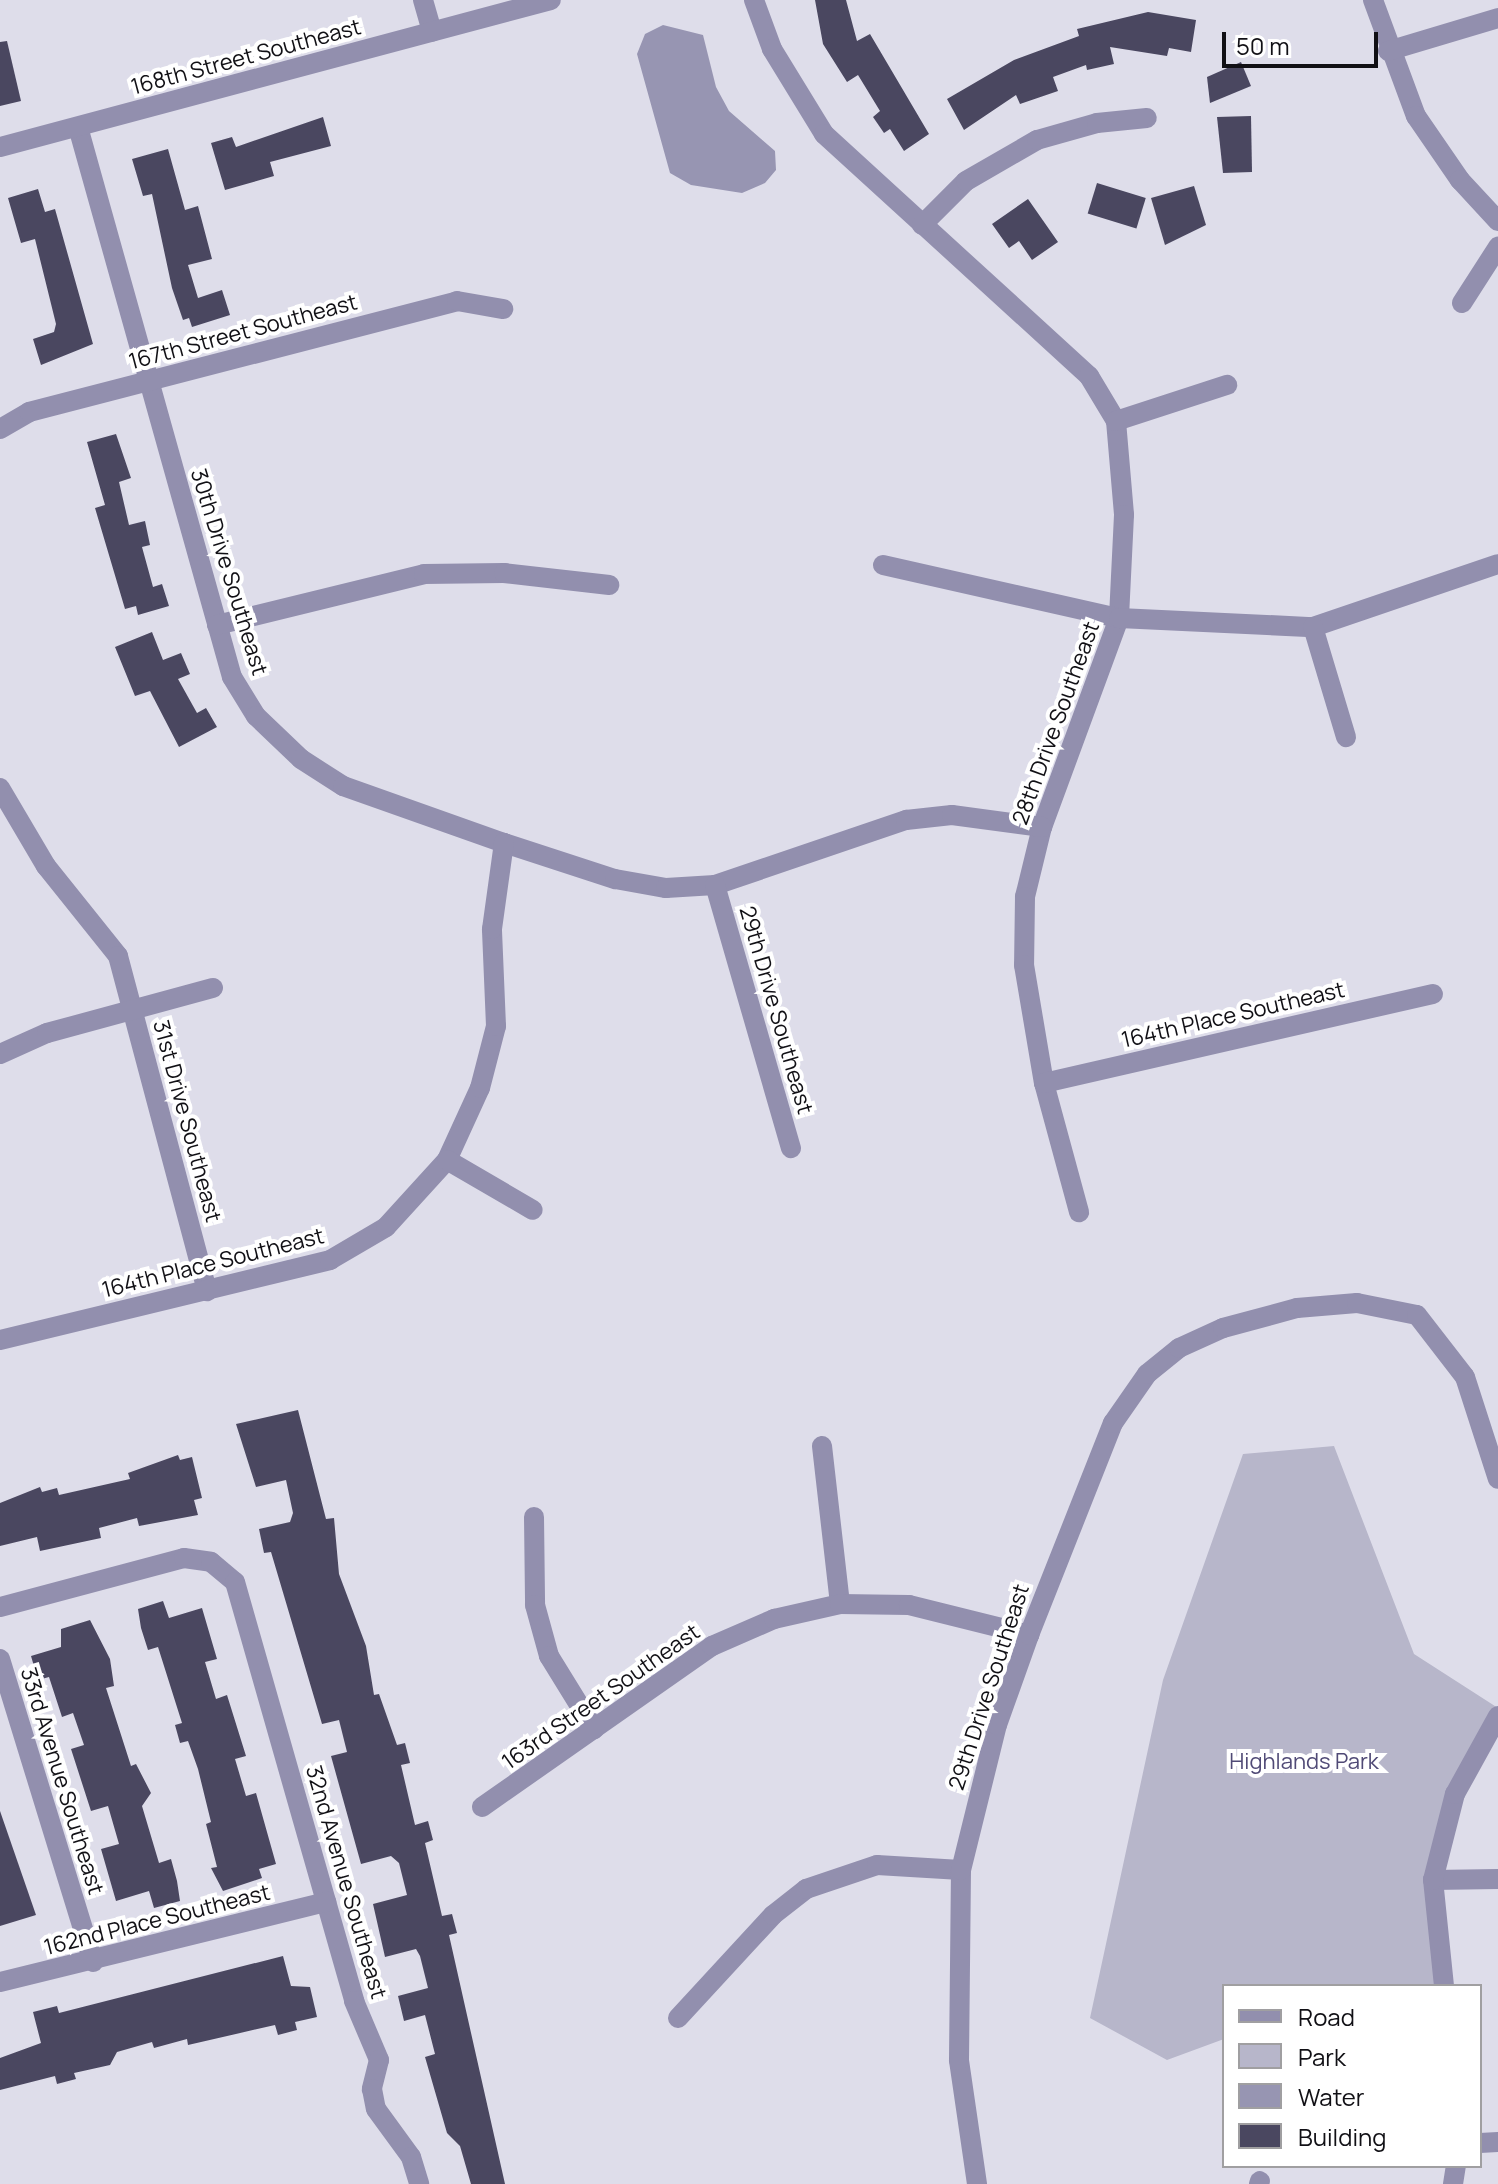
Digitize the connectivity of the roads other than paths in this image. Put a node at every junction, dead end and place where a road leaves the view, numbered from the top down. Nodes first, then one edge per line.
1 (423, 0) edge
2 (551, 0) edge
3 (754, 0) edge
4 (1373, 0) edge
5 (1498, 18) edge
6 (432, 32) junction
7 (1388, 51) junction
8 (1147, 118) dead end
9 (78, 127) junction
10 (0, 147) edge
11 (1498, 221) edge
12 (922, 225) junction
13 (1498, 247) edge
14 (1462, 303) dead end
15 (503, 309) dead end
16 (148, 382) junction
17 (1227, 385) dead end
18 (1116, 421) junction
19 (0, 429) edge
20 (1498, 564) edge
21 (883, 565) dead end
22 (609, 585) dead end
23 (1119, 618) junction
24 (217, 625) junction
25 (1313, 627) junction
26 (1346, 737) dead end
27 (0, 788) edge
28 (1042, 827) junction
29 (504, 843) junction
30 (715, 885) junction
31 (213, 988) dead end
32 (1433, 994) dead end
33 (133, 1010) junction
34 (0, 1054) edge
35 (1044, 1083) junction
36 (791, 1148) dead end
37 (447, 1160) junction
38 (533, 1210) dead end
39 (1079, 1212) dead end
40 (207, 1291) junction
41 (0, 1340) edge
42 (822, 1446) dead end
43 (1498, 1479) edge
44 (534, 1517) dead end
45 (840, 1604) junction
46 (0, 1607) edge
47 (1029, 1635) junction
48 (0, 1659) edge
49 (1498, 1716) edge
50 (594, 1729) junction
51 (482, 1807) dead end
52 (961, 1870) junction
53 (1498, 1879) edge
54 (1433, 1880) junction
55 (326, 1902) junction
56 (93, 1962) junction
57 (0, 1982) edge
58 (1444, 1984) edge
59 (678, 2018) dead end
60 (419, 2184) edge
61 (977, 2184) edge

1 - 6 street
2 - 6 street, 168th Street Southeast
3 - 12 street, 28th Drive Southeast
4 - 7 street
5 - 7 street
6 - 9 street, 168th Street Southeast
7 - 11 street
8 - 12 street
9 - 10 street, 168th Street Southeast
9 - 16 street, 30th Drive Southeast
12 - 18 street, 28th Drive Southeast
13 - 14 street
15 - 16 street, 167th Street Southeast
16 - 19 street, 167th Street Southeast
16 - 24 street, 30th Drive Southeast
17 - 18 street
18 - 23 street, 28th Drive Southeast
20 - 25 street
21 - 23 street
22 - 24 street
23 - 25 street
23 - 28 street, 28th Drive Southeast
24 - 29 street, 30th Drive Southeast
25 - 26 street
27 - 33 street, 31st Drive Southeast
28 - 30 street, 30th Drive Southeast
28 - 35 street, 28th Drive Southeast
29 - 30 street, 30th Drive Southeast
29 - 37 street
30 - 36 street, 29th Drive Southeast
31 - 33 street, 31st Drive Southeast
32 - 35 street, 164th Place Southeast
33 - 34 street
33 - 40 street, 31st Drive Southeast
35 - 39 street, 28th Drive Southeast
37 - 38 street
37 - 40 street, 164th Place Southeast
40 - 41 street, 164th Place Southeast
42 - 45 street
43 - 47 street, 29th Drive Southeast
44 - 50 street
45 - 47 street, 163rd Street Southeast
45 - 50 street, 163rd Street Southeast
46 - 55 street, 32nd Avenue Southeast
47 - 52 street, 29th Drive Southeast
48 - 56 street, 33rd Avenue Southeast
49 - 54 street
50 - 51 street, 163rd Street Southeast
52 - 59 street
52 - 61 street, 29th Drive Southeast
53 - 54 street
54 - 58 street
55 - 56 street, 162nd Place Southeast
55 - 60 street, 32nd Avenue Southeast
56 - 57 street, 162nd Place Southeast

